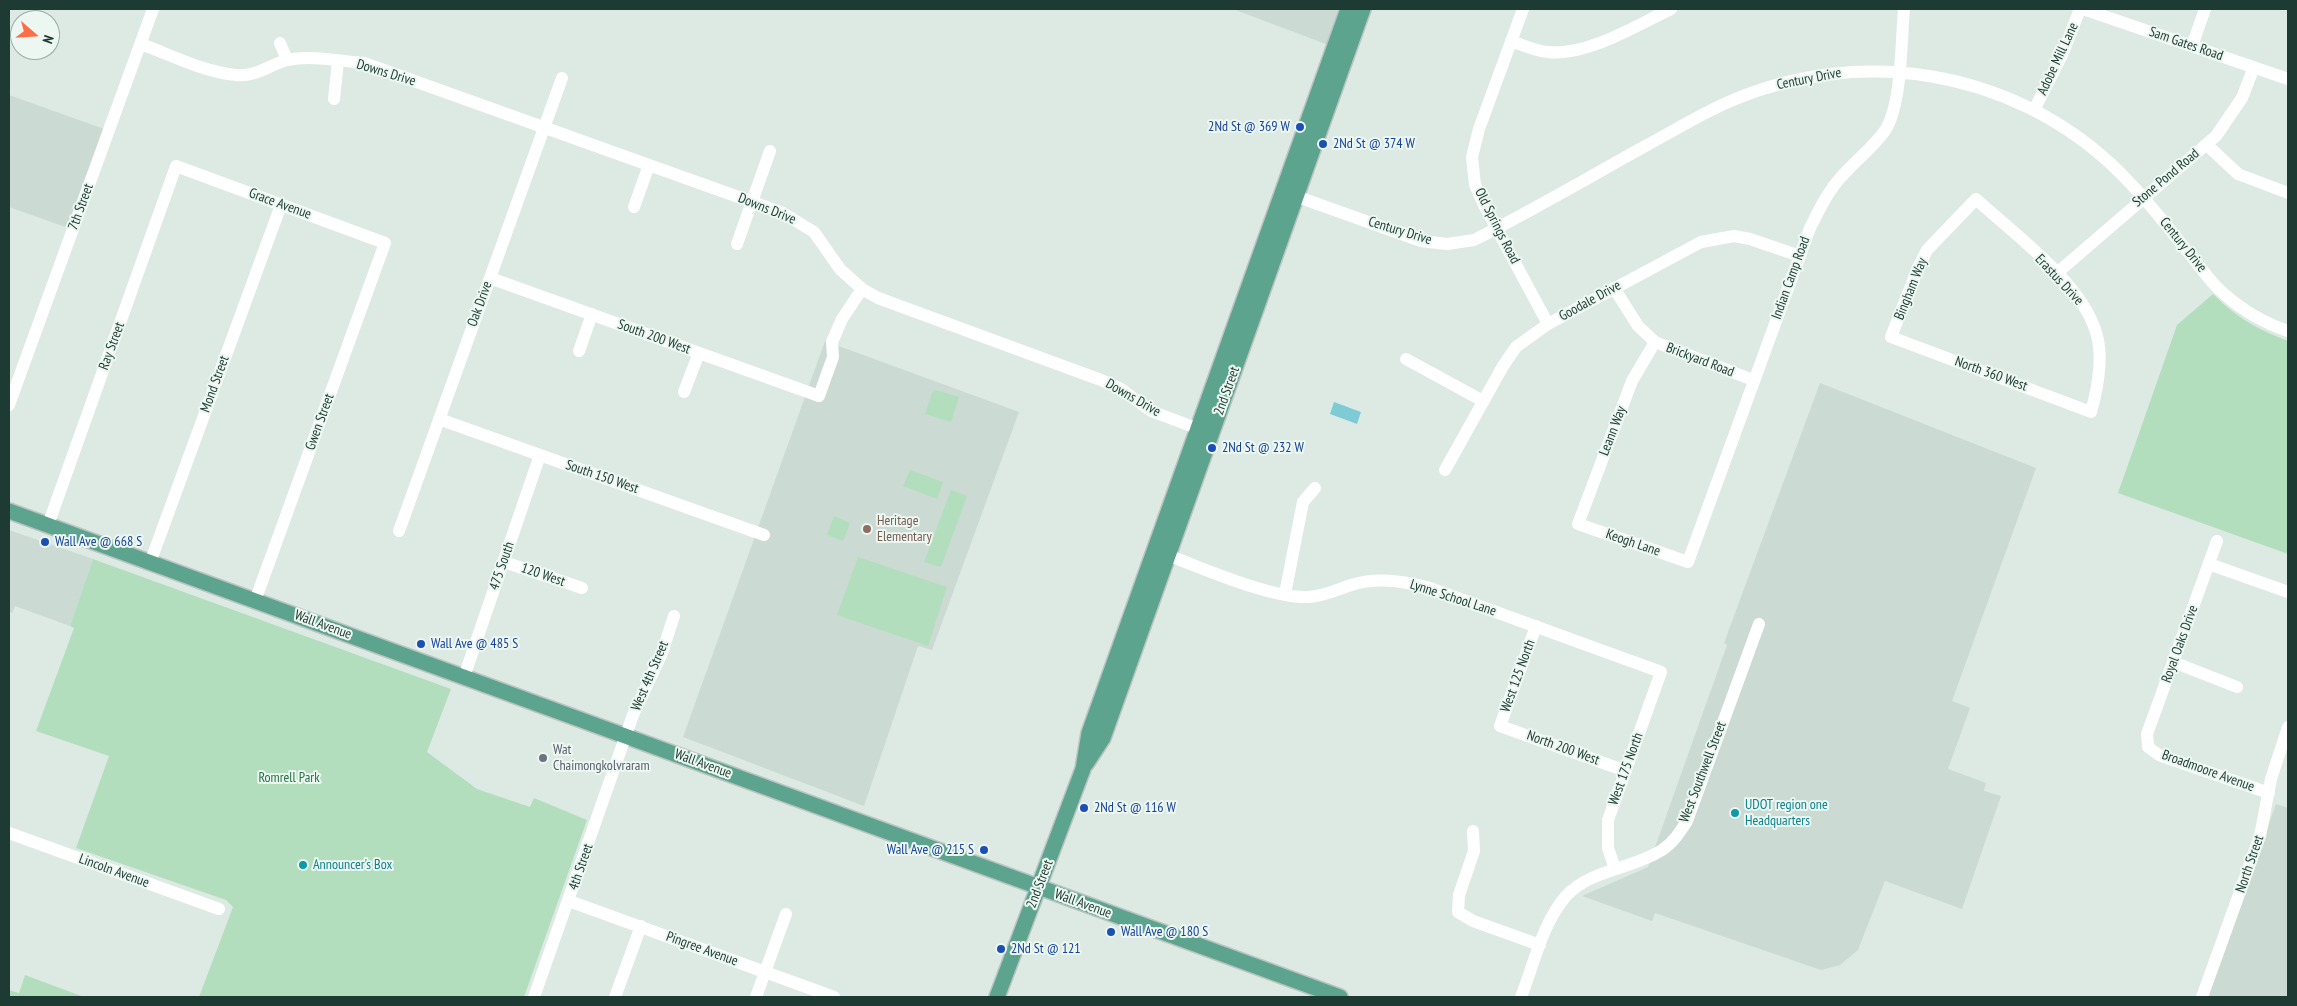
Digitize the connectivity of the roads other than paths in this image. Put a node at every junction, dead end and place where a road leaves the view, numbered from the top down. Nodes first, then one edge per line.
1 (153, 9) edge
2 (1348, 9) edge
3 (1364, 9) edge
4 (1523, 9) edge
5 (1671, 9) edge
6 (1904, 9) edge
7 (2082, 9) edge
8 (2205, 9) edge
9 (1511, 41) junction
10 (280, 42) dead end
11 (140, 44) junction
12 (2192, 46) junction
13 (286, 60) junction
14 (338, 61) junction
15 (2254, 67) junction
16 (1898, 72) junction
17 (562, 78) dead end
18 (2288, 79) edge
19 (334, 99) dead end
20 (2034, 110) junction
21 (544, 128) junction
22 (2207, 144) junction
23 (770, 151) dead end
24 (649, 165) junction
25 (176, 166) joint
26 (2288, 193) edge
27 (1289, 194) junction
28 (2143, 197) junction
29 (1976, 199) joint
30 (752, 202) junction
31 (281, 205) junction
32 (634, 207) dead end
33 (1497, 228) junction
34 (385, 243) joint
35 (737, 244) dead end
36 (1800, 256) junction
37 (2057, 274) junction
38 (490, 278) junction
39 (1614, 288) junction
40 (862, 289) junction
41 (592, 314) junction
42 (1548, 324) junction
43 (2288, 331) edge
44 (1891, 337) joint
45 (1655, 342) junction
46 (579, 351) dead end
47 (699, 354) junction
48 (1406, 359) dead end
49 (1753, 380) junction
50 (684, 392) dead end
51 (1483, 401) junction
52 (9, 405) edge
53 (2091, 412) joint
54 (439, 419) junction
55 (1205, 431) junction
56 (540, 455) junction
57 (1445, 470) dead end
58 (1315, 488) dead end
59 (9, 511) edge
60 (1578, 524) joint
61 (48, 525) junction
62 (398, 531) dead end
63 (764, 535) dead end
64 (2217, 541) dead end
65 (1161, 553) junction
66 (504, 562) junction
67 (1688, 562) joint
68 (150, 563) junction
69 (2209, 564) junction
70 (582, 588) dead end
71 (2288, 592) edge
72 (1285, 594) junction
73 (255, 601) junction
74 (674, 616) dead end
75 (1759, 624) dead end
76 (1536, 626) junction
77 (2173, 662) junction
78 (1661, 672) joint
79 (464, 677) junction
80 (2238, 687) dead end
81 (1500, 726) joint
82 (2288, 728) edge
83 (626, 736) junction
84 (2148, 747) joint
85 (1626, 771) junction
86 (2268, 793) junction
87 (1473, 831) dead end
88 (9, 833) edge
89 (1615, 869) junction
90 (1038, 888) junction
91 (569, 901) junction
92 (219, 908) dead end
93 (786, 914) dead end
94 (641, 926) junction
95 (1540, 945) junction
96 (765, 972) junction
97 (534, 997) edge
98 (615, 997) edge
99 (756, 997) edge
100 (834, 997) edge
101 (997, 997) edge
102 (1340, 997) edge
103 (1521, 997) edge
104 (2202, 997) edge

1 - 11 street, 7th Street
2 - 27 main road, 2nd Street
3 - 27 main road, 2nd Street
4 - 9 street, Old Springs Road
5 - 9 street
6 - 16 street, Indian Camp Road
7 - 12 street, Sam Gates Road
7 - 20 street, Adobe Mill Lane
8 - 12 street
9 - 33 street, Old Springs Road
10 - 13 street
11 - 13 street, Downs Drive
11 - 52 street, 7th Street
12 - 15 street, Sam Gates Road
13 - 14 street, Downs Drive
14 - 19 street
14 - 21 street, Downs Drive
15 - 18 street, Sam Gates Road
15 - 22 street, Stone Pond Road
16 - 20 street, Century Drive
16 - 33 street, Century Drive
16 - 36 street, Indian Camp Road
17 - 21 street, Oak Drive
20 - 28 street, Century Drive
21 - 24 street, Downs Drive
21 - 38 street, Oak Drive
22 - 26 street
22 - 28 street, Stone Pond Road
23 - 30 street
24 - 30 street, Downs Drive
24 - 32 street
25 - 31 street, Grace Avenue
25 - 61 street, Ray Street
27 - 33 street, Century Drive
27 - 55 main road, 2nd Street
28 - 37 street, Stone Pond Road
28 - 43 street, Century Drive
29 - 37 street, Erastus Drive
29 - 44 street, Bingham Way
30 - 35 street
30 - 40 street, Downs Drive
31 - 34 street, Grace Avenue
31 - 68 street, Mond Street
33 - 42 street, Old Springs Road
34 - 73 street, Gwen Street
36 - 39 street, Goodale Drive
36 - 49 street, Indian Camp Road
37 - 53 street, Erastus Drive
38 - 41 street, South 200 West
38 - 54 street, Oak Drive
39 - 42 street, Goodale Drive
39 - 45 street, Brickyard Road
40 - 47 street, South 200 West
40 - 55 street, Downs Drive
41 - 46 street
41 - 47 street, South 200 West
42 - 51 street, Goodale Drive
44 - 53 street, North 360 West
45 - 49 street, Brickyard Road
45 - 60 street, Leann Way
47 - 50 street
48 - 51 street
49 - 67 street, Indian Camp Road
51 - 57 street, Goodale Drive
54 - 56 street, South 150 West
54 - 62 street, Oak Drive
55 - 65 main road, 2nd Street
56 - 63 street, South 150 West
56 - 66 street, 475 South
58 - 72 street
59 - 61 main road, Wall Avenue
60 - 67 street, Keogh Lane
61 - 68 main road, Wall Avenue
64 - 69 street, Royal Oaks Drive
65 - 72 street, Lynne School Lane
65 - 90 main road, 2nd Street
66 - 70 street, 120 West
66 - 79 street, 475 South
68 - 73 main road, Wall Avenue
69 - 71 street
69 - 77 street, Royal Oaks Drive
72 - 76 street, Lynne School Lane
73 - 79 main road, Wall Avenue
74 - 83 street, West 4th Street
75 - 89 street, West Southwell Street
76 - 78 street, Lynne School Lane
76 - 81 street, West 125 North
77 - 80 street
77 - 84 street, Royal Oaks Drive
78 - 85 street, West 175 North
79 - 83 main road, Wall Avenue
81 - 85 street, North 200 West
82 - 86 street, North Street
83 - 90 main road, Wall Avenue
83 - 91 street, 4th Street
84 - 86 street, Broadmoore Avenue
85 - 89 street, West 175 North
86 - 104 street, North Street
87 - 95 street
88 - 92 street, Lincoln Avenue
89 - 95 street, West Southwell Street
90 - 101 main road, 2nd Street
90 - 102 main road, Wall Avenue
91 - 94 street, Pingree Avenue
91 - 97 street, 4th Street
93 - 96 street
94 - 96 street, Pingree Avenue
94 - 98 street
95 - 103 street, West Southwell Street
96 - 99 street
96 - 100 street, Pingree Avenue

